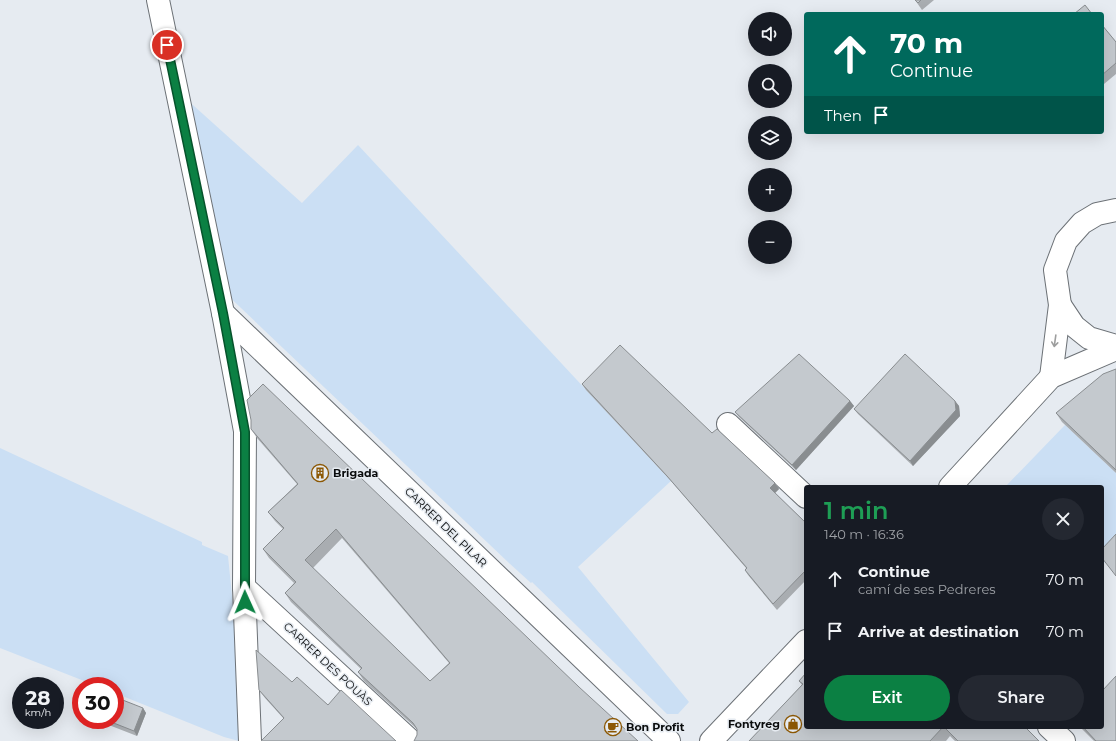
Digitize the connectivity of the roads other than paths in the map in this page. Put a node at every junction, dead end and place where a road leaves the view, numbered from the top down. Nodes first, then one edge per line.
1 (158, 0) edge
2 (1116, 210) edge
3 (1060, 305) junction
4 (223, 313) junction
5 (1116, 348) edge
6 (1050, 377) junction
7 (728, 424) dead end
8 (952, 485) edge
9 (804, 495) edge
10 (244, 587) junction
11 (804, 643) edge
12 (1051, 729) edge
13 (250, 741) edge
14 (411, 741) edge
15 (669, 741) edge
16 (712, 741) edge
17 (1064, 741) edge

1 - 4 street
2 - 3 street
3 - 5 street
3 -> 6 street
4 - 10 street
4 - 15 street, CARRER DEL PILAR
5 - 6 street
6 - 8 street
7 - 9 street
10 - 13 street
10 - 14 street, CARRER DES POUÀS
11 - 16 street
12 - 17 street

